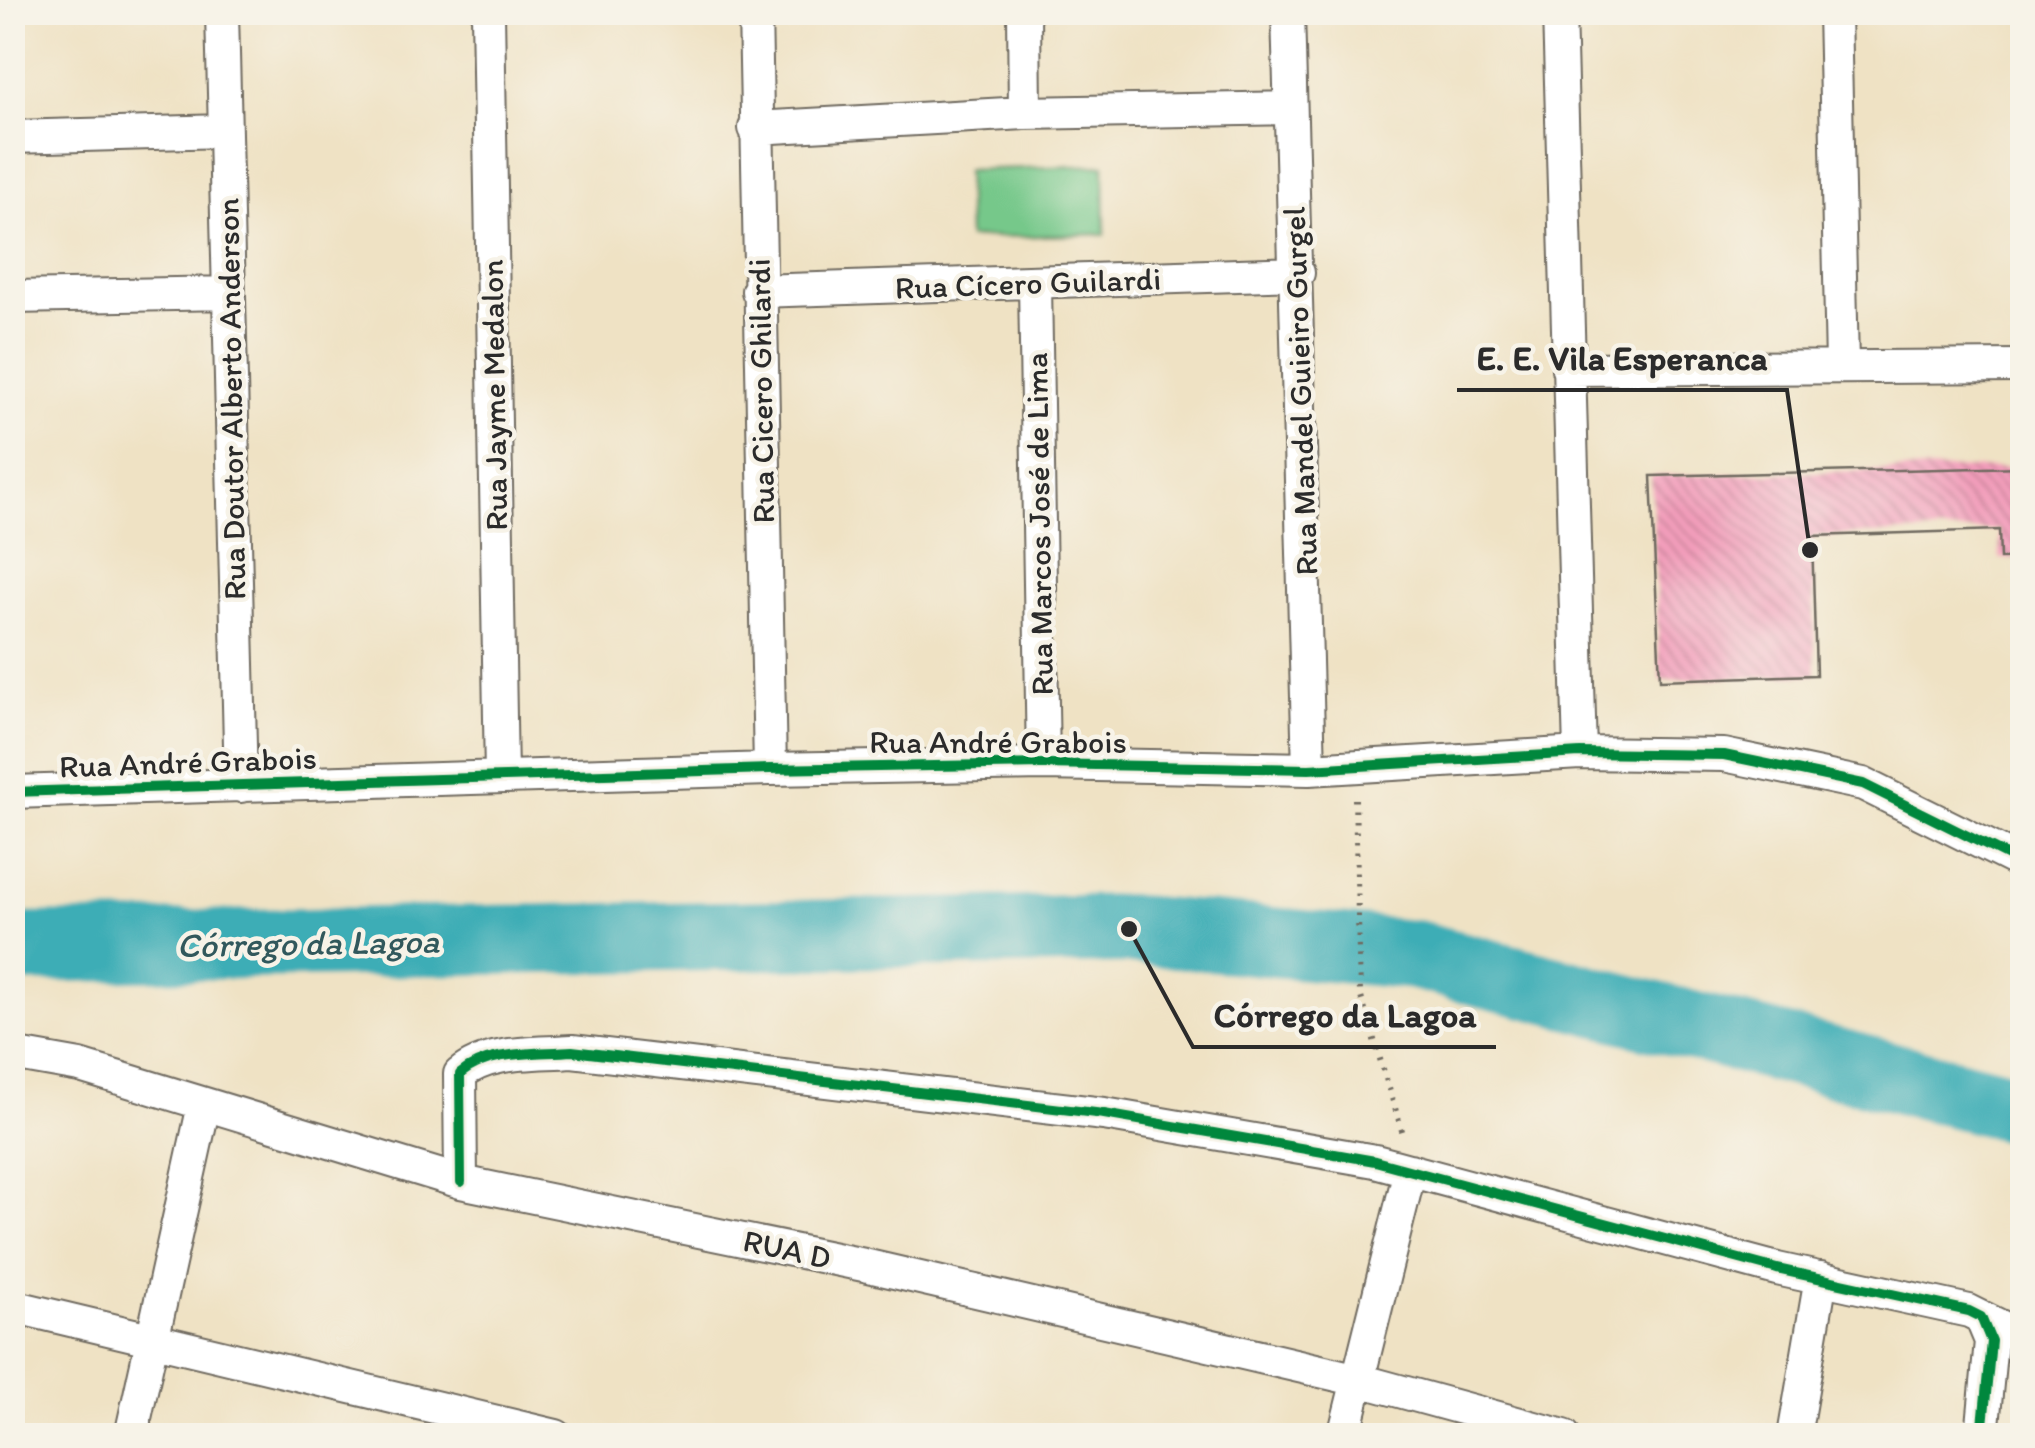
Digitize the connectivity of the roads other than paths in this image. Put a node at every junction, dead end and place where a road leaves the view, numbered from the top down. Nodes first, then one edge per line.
1 (222, 12) edge
2 (488, 12) edge
3 (756, 12) edge
4 (1024, 12) edge
5 (1288, 12) edge
6 (1560, 12) edge
7 (1834, 12) edge
8 (1290, 108) junction
9 (1025, 113) junction
10 (756, 128) junction
11 (224, 131) junction
12 (12, 137) edge
13 (1298, 273) junction
14 (1035, 284) junction
15 (758, 291) junction
16 (229, 293) junction
17 (12, 297) edge
18 (1842, 364) junction
19 (2022, 366) edge
20 (1568, 370) junction
21 (1580, 753) junction
22 (1043, 764) junction
23 (770, 769) junction
24 (1309, 769) junction
25 (501, 778) junction
26 (241, 786) junction
27 (12, 792) edge
28 (2022, 862) edge
29 (12, 1054) edge
30 (204, 1105) junction
31 (1410, 1170) junction
32 (461, 1182) junction
33 (1821, 1278) junction
34 (12, 1306) edge
35 (1981, 1317) junction
36 (2022, 1337) edge
37 (154, 1338) junction
38 (1359, 1380) junction
39 (131, 1436) edge
40 (556, 1436) edge
41 (1344, 1436) edge
42 (1564, 1436) edge
43 (1794, 1436) edge
44 (1982, 1436) edge

1 - 11 street, Rua Doutor Alberto Anderson
2 - 25 street, Rua Jayme Medalon
3 - 10 street, Rua Cicero Ghilardi
4 - 9 street
5 - 8 street, Rua Mandel Guieiro Gurgel
6 - 20 street
7 - 18 street
8 - 9 street
8 - 13 street, Rua Mandel Guieiro Gurgel
9 - 10 street
10 - 15 street, Rua Cicero Ghilardi
11 - 12 street
11 - 16 street, Rua Doutor Alberto Anderson
13 - 14 street, Rua Cícero Guilardi
13 - 24 street, Rua Mandel Guieiro Gurgel
14 - 15 street, Rua Cícero Guilardi
14 - 22 street, Rua Marcos José de Lima
15 - 23 street, Rua Cicero Ghilardi
16 - 17 street
16 - 26 street, Rua Doutor Alberto Anderson
18 - 19 street
18 - 20 street
20 - 21 street
21 - 24 street, Rua André Grabois
21 - 28 street, Rua André Grabois
22 - 23 street, Rua André Grabois
22 - 24 street, Rua André Grabois
23 - 25 street, Rua André Grabois
25 - 26 street, Rua André Grabois
26 - 27 street, Rua André Grabois
29 - 30 street, RUA D
30 - 32 street, RUA D
30 - 37 street
31 - 32 street
31 - 33 street
31 - 38 street
32 - 38 street, RUA D
33 - 35 street
33 - 43 street
34 - 37 street
35 - 36 street
35 - 44 street
37 - 39 street
37 - 40 street
38 - 41 street
38 - 42 street, RUA D

